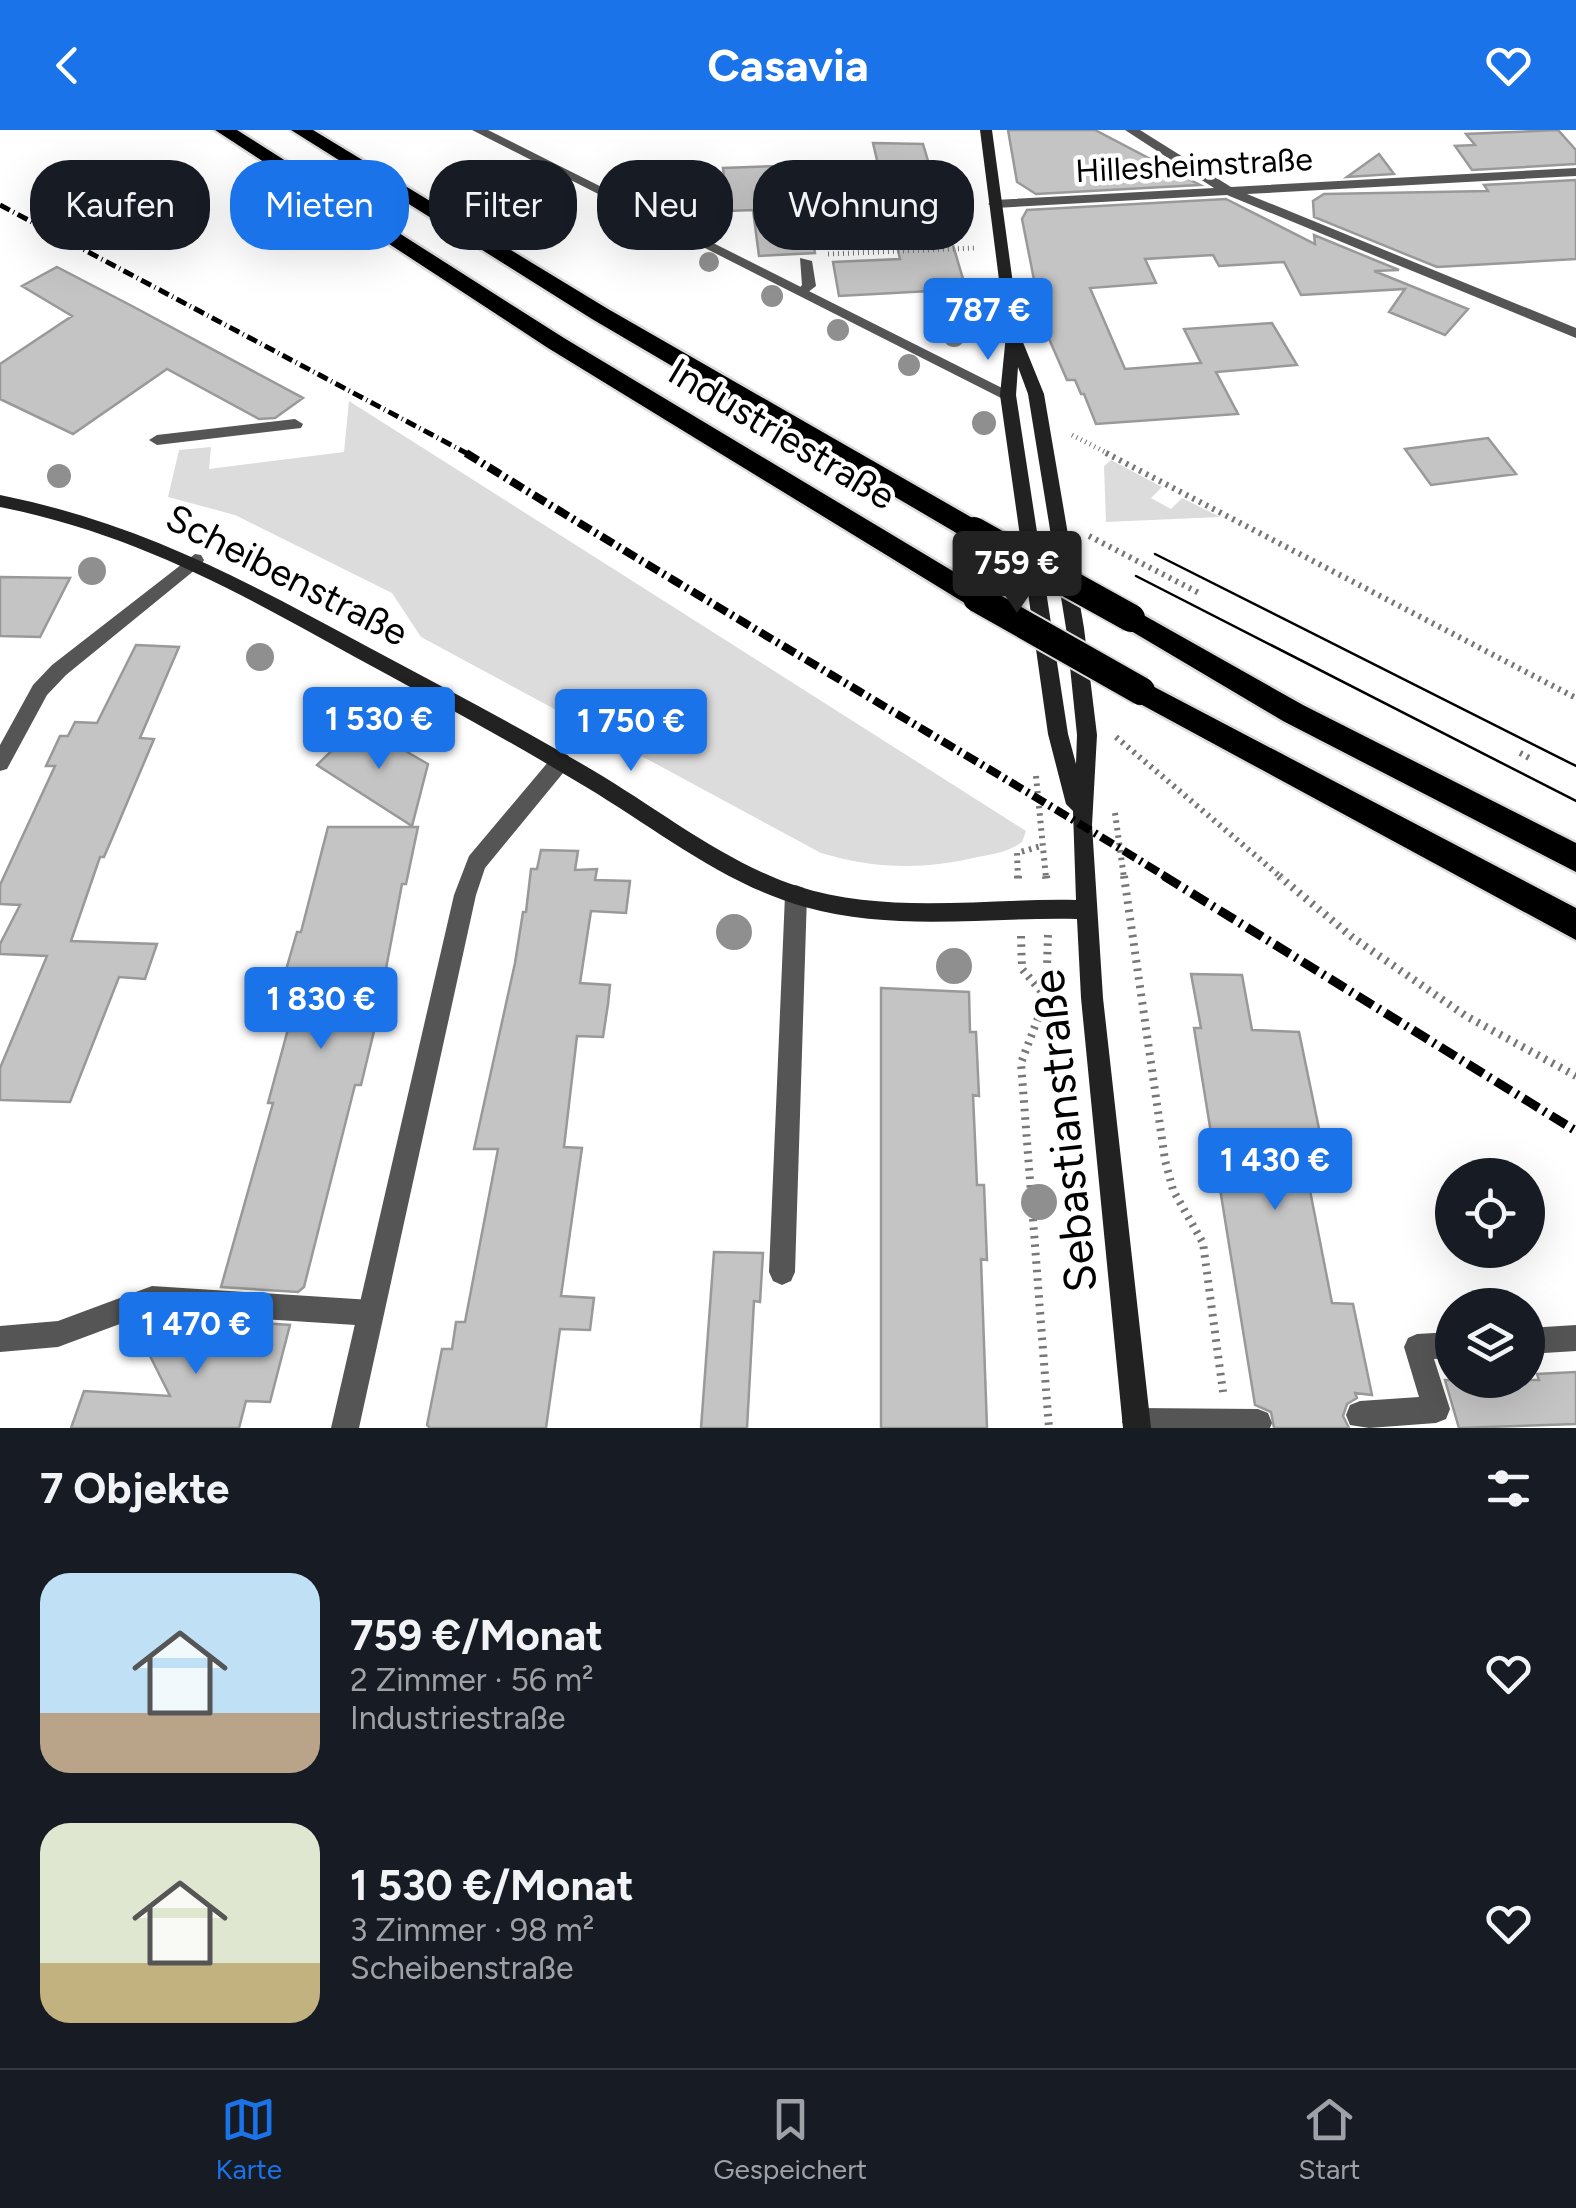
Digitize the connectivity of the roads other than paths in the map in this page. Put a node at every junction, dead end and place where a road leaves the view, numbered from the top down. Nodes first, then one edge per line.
1 (224, 130) edge
2 (300, 130) edge
3 (478, 130) edge
4 (986, 130) edge
5 (1131, 130) edge
6 (1576, 172) edge
7 (1228, 191) junction
8 (995, 204) junction
9 (805, 261) dead end
10 (803, 292) junction
11 (1576, 334) edge
12 (1013, 335) junction
13 (1008, 395) junction
14 (296, 424) dead end
15 (157, 440) dead end
16 (0, 502) edge
17 (195, 560) junction
18 (561, 761) junction
19 (0, 763) edge
20 (1082, 826) junction
21 (1576, 858) edge
22 (796, 895) junction
23 (1087, 910) junction
24 (1576, 926) edge
25 (782, 1272) dead end
26 (371, 1313) junction
27 (1576, 1338) edge
28 (0, 1339) edge
29 (1545, 1339) edge
30 (1435, 1346) edge
31 (1360, 1415) dead end
32 (1258, 1423) dead end
33 (1136, 1425) edge
34 (345, 1428) edge

1 - 24 highway, Industriestraße, bridge
2 - 21 highway, Industriestraße, bridge
3 - 10 street
4 - 8 street, Sebastianstraße
5 - 7 street
6 - 7 street, Hillesheimstraße
7 - 8 street, Hillesheimstraße
7 - 11 street
8 - 12 street, Sebastianstraße
9 - 10 street
10 - 13 street
12 - 13 street, Sebastianstraße
12 - 20 street, Sebastianstraße
13 - 20 street, Sebastianstraße
14 - 15 street
16 - 17 street, Scheibenstraße
17 - 18 street, Scheibenstraße
17 - 19 street
18 - 22 street, Scheibenstraße
18 - 26 street
20 - 23 street, Sebastianstraße
22 - 23 street, Scheibenstraße
22 - 25 street
23 - 33 street, Sebastianstraße
26 - 28 street
26 - 34 street
27 - 29 street
30 - 31 street
32 - 33 street

